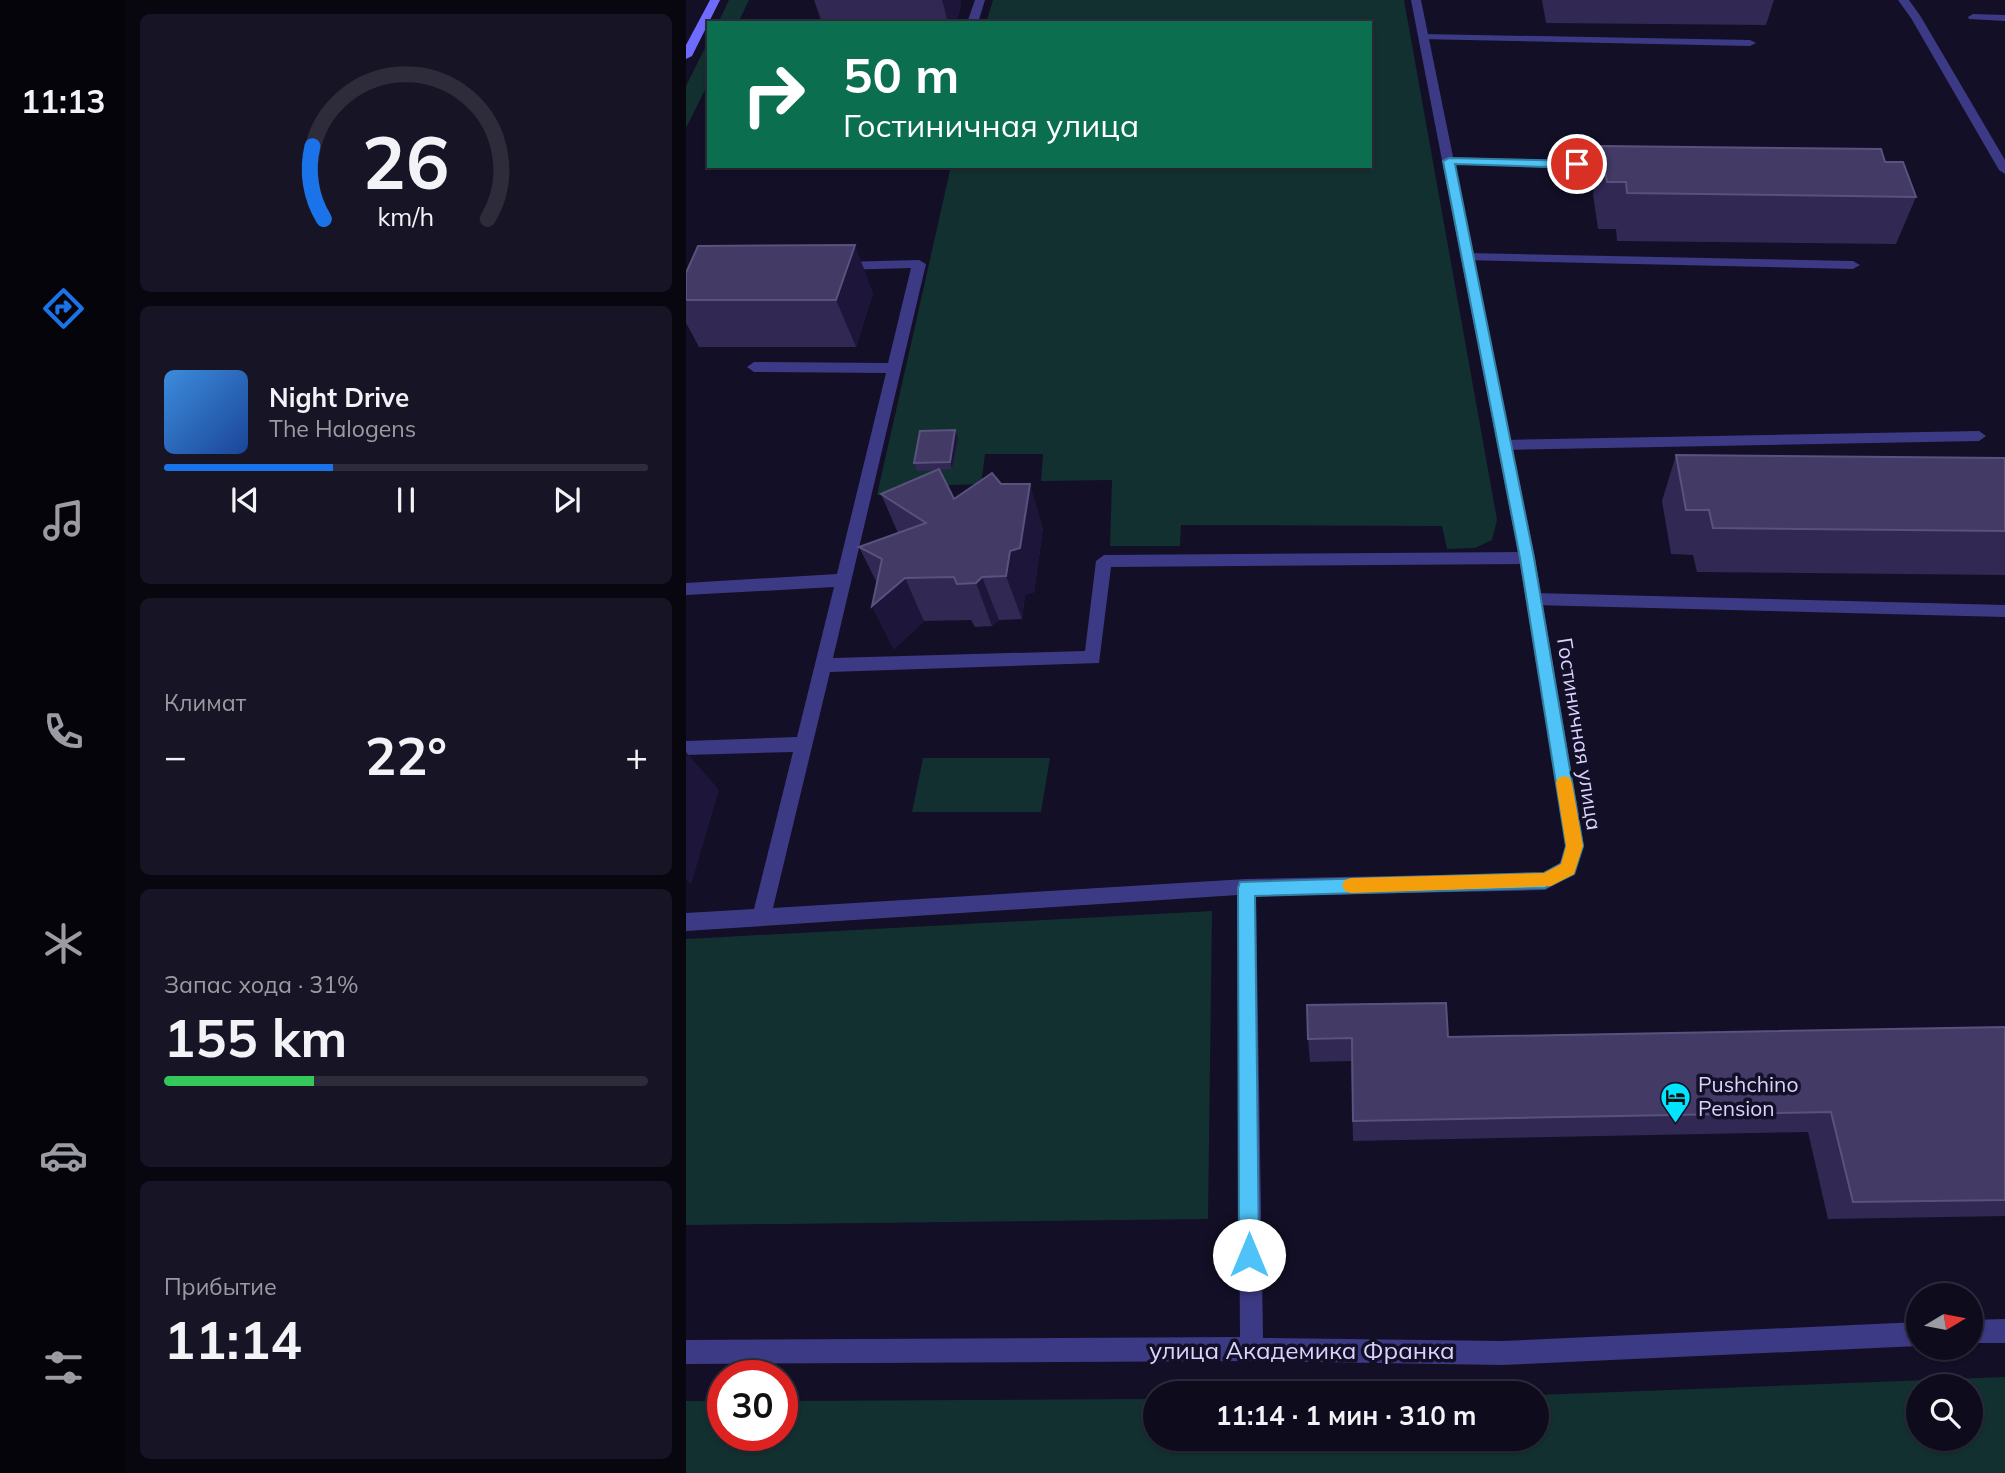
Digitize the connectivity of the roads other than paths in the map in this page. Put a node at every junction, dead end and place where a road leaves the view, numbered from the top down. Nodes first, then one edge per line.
1 (715, 0) edge
2 (980, 0) edge
3 (1416, 0) edge
4 (1903, 0) edge
5 (1973, 17) dead end
6 (2005, 18) edge
7 (973, 21) edge
8 (1423, 37) junction
9 (1750, 43) dead end
10 (686, 56) edge
11 (1449, 161) junction
12 (1636, 166) edge
13 (2005, 170) edge
14 (1467, 257) junction
15 (1853, 265) dead end
16 (823, 266) edge
17 (754, 367) dead end
18 (894, 368) junction
19 (1979, 436) dead end
20 (1504, 445) junction
21 (1527, 558) junction
22 (844, 580) junction
23 (686, 589) edge
24 (1534, 599) junction
25 (2005, 611) edge
26 (823, 665) junction
27 (803, 744) junction
28 (686, 748) edge
29 (1246, 888) junction
30 (761, 918) junction
31 (686, 922) edge
32 (2005, 1331) edge
33 (1983, 1332) edge
34 (1906, 1335) edge
35 (1252, 1349) junction
36 (686, 1352) edge

1 - 10 main road
2 - 7 street
3 - 8 street, Гостиничная улица
4 - 13 street
5 - 6 street
8 - 9 street
8 - 11 street, Гостиничная улица
11 - 12 street
11 - 14 street, Гостиничная улица
14 - 15 street
14 - 20 street, Гостиничная улица
16 - 18 street
17 - 18 street
18 - 22 street
19 - 20 street
20 - 21 street, Гостиничная улица
21 - 24 street, Гостиничная улица
21 - 26 street
22 - 23 street
22 - 26 street
24 - 25 street
24 - 29 street, Гостиничная улица
26 - 27 street
27 - 28 street
27 - 30 street
29 - 30 street, Гостиничная улица
29 - 35 street
30 - 31 street, Гостиничная улица
32 - 33 street
34 - 35 street, улица Академика Франка
35 - 36 street, улица Академика Франка

